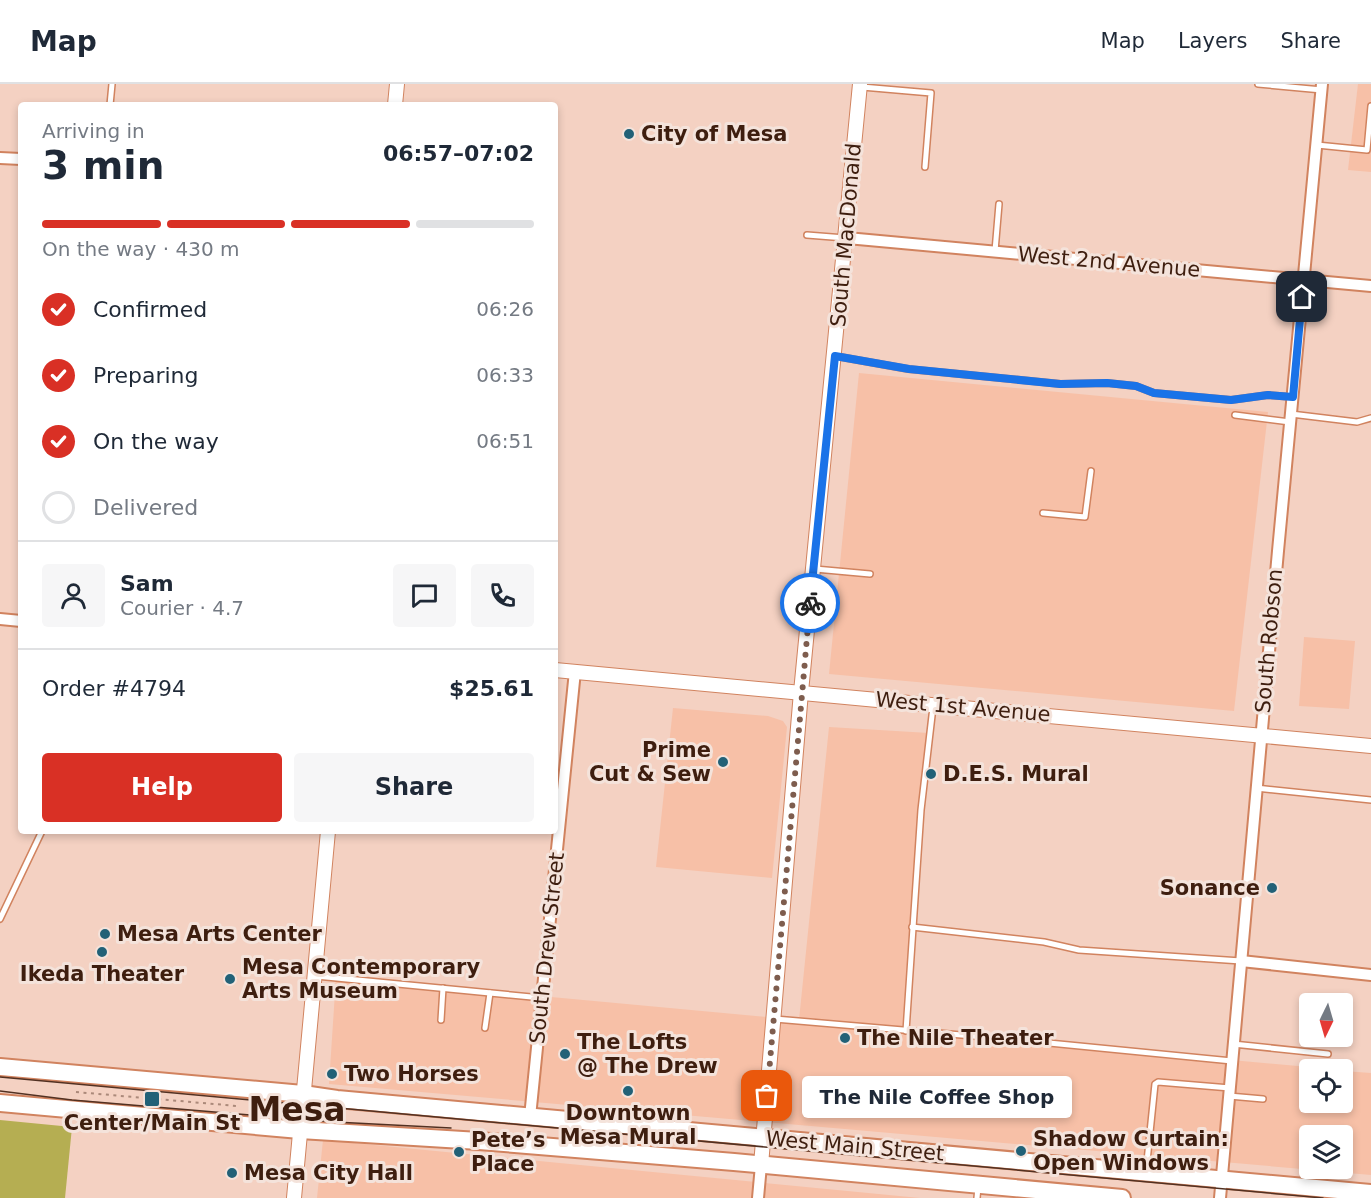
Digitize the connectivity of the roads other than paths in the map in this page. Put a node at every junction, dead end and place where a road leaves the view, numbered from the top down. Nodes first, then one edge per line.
1 (112, 84) edge
2 (397, 84) edge
3 (1258, 84) edge
4 (860, 85) edge
5 (1322, 87) edge
6 (110, 102) edge
7 (395, 102) edge
8 (1371, 106) edge
9 (1317, 145) junction
10 (0, 158) edge
11 (18, 159) edge
12 (925, 167) dead end
13 (999, 204) dead end
14 (807, 235) dead end
15 (847, 238) junction
16 (995, 251) junction
17 (1304, 280) junction
18 (1371, 286) edge
19 (835, 356) junction
20 (1293, 397) junction
21 (1234, 416) dead end
22 (1291, 418) junction
23 (1371, 418) edge
24 (1091, 471) dead end
25 (1043, 513) dead end
26 (813, 569) junction
27 (870, 574) dead end
28 (0, 620) edge
29 (18, 621) edge
30 (558, 670) edge
31 (575, 671) junction
32 (801, 692) junction
33 (933, 704) junction
34 (1261, 736) junction
35 (1371, 746) edge
36 (1256, 788) junction
37 (1371, 800) edge
38 (41, 834) edge
39 (328, 834) edge
40 (0, 919) edge
41 (912, 927) junction
42 (1241, 962) junction
43 (1371, 969) edge
44 (1371, 975) edge
45 (314, 976) junction
46 (443, 988) junction
47 (490, 993) junction
48 (542, 998) junction
49 (773, 1018) junction
50 (441, 1020) dead end
51 (485, 1028) dead end
52 (906, 1031) junction
53 (1233, 1044) junction
54 (1328, 1054) dead end
55 (1232, 1061) junction
56 (0, 1067) edge
57 (1229, 1092) junction
58 (303, 1094) junction
59 (1263, 1099) dead end
60 (0, 1103) edge
61 (530, 1117) junction
62 (300, 1130) junction
63 (763, 1139) junction
64 (761, 1165) junction
65 (1146, 1173) junction
66 (1221, 1180) junction
67 (978, 1192) edge
68 (1371, 1193) edge
69 (294, 1198) edge
70 (758, 1198) edge
71 (1122, 1198) edge
72 (1220, 1198) edge

1 - 6 lane
2 - 7 street
3 - 5 lane
4 - 12 lane
4 - 15 street, South MacDonald
5 - 9 street, South Robson
8 - 9 lane
9 - 17 street, South Robson
10 - 11 street
13 - 16 lane
14 - 15 lane
15 - 16 street, West 2nd Avenue
15 - 19 street, South MacDonald
16 - 17 street, West 2nd Avenue
17 - 18 street, West 2nd Avenue
17 - 20 street, South Robson
19 - 20 lane
19 - 26 street, South MacDonald
20 - 22 street, South Robson
21 - 22 lane
22 - 23 lane
22 - 34 street, South Robson
24 - 25 lane
26 - 27 lane
26 - 32 street, South MacDonald
28 - 29 street
30 - 31 street, West 1st Avenue
31 - 32 street, West 1st Avenue
31 - 48 street, South Drew Street
32 - 33 street, West 1st Avenue
32 - 49 street, South MacDonald
33 - 34 street, West 1st Avenue
33 - 41 lane
34 - 35 street, West 1st Avenue
34 - 36 street, South Robson
36 - 37 lane
36 - 42 street, South Robson
38 - 40 lane
39 - 45 street
41 - 42 lane
41 - 52 lane
42 - 44 street
42 - 53 street, South Robson
43 - 44 lane
45 - 46 lane
45 - 58 street
46 - 47 lane
46 - 50 lane
47 - 48 lane
47 - 51 lane
48 - 61 street, South Drew Street
49 - 52 lane
49 - 63 street, South MacDonald
52 - 55 lane
53 - 54 lane
53 - 55 street, South Robson
55 - 57 street, South Robson
56 - 58 main road, West Main Street
57 - 59 lane
57 - 65 lane
57 - 66 street, South Robson
58 - 61 main road, West Main Street
58 - 62 street
60 - 62 main road, West Main Street
61 - 63 main road, West Main Street
62 - 64 main road, West Main Street
62 - 69 street
63 - 64 street, South MacDonald
63 - 65 main road, West Main Street
64 - 67 main road, West Main Street
64 - 70 street
65 - 66 main road, West Main Street
66 - 68 main road, West Main Street
66 - 72 street, South Robson
67 - 71 main road, West Main Street

